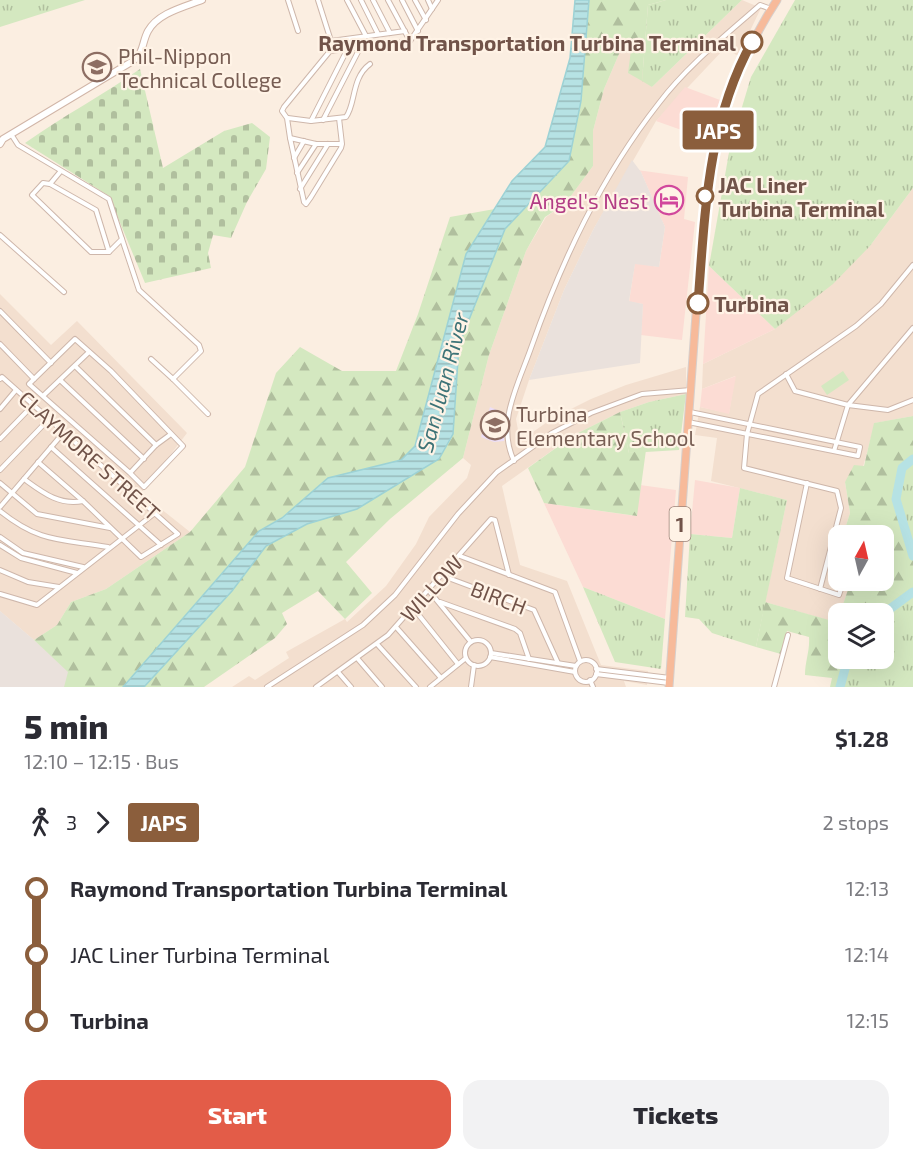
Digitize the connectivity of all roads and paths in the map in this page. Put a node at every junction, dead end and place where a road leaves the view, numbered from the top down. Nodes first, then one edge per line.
1 (202, 0) edge
2 (288, 0) edge
3 (318, 0) edge
4 (347, 0) edge
5 (361, 0) edge
6 (373, 0) edge
7 (388, 0) edge
8 (402, 0) edge
9 (415, 0) edge
10 (428, 0) edge
11 (438, 0) edge
12 (777, 0) edge
13 (433, 9) junction
14 (771, 9) junction
15 (426, 20) junction
16 (298, 30) dead end
17 (405, 31) junction
18 (418, 31) junction
19 (390, 33) junction
20 (378, 34) junction
21 (366, 36) junction
22 (410, 41) junction
23 (360, 47) junction
24 (347, 49) junction
25 (370, 64) dead end
26 (287, 118) junction
27 (339, 118) junction
28 (323, 120) junction
29 (311, 121) junction
30 (11, 134) junction
31 (290, 138) junction
32 (304, 141) junction
33 (0, 144) edge
34 (316, 144) junction
35 (328, 144) junction
36 (342, 144) junction
37 (294, 158) junction
38 (60, 172) junction
39 (297, 173) junction
40 (50, 184) junction
41 (300, 190) junction
42 (0, 235) edge
43 (122, 239) junction
44 (109, 252) junction
45 (913, 266) edge
46 (64, 292) dead end
47 (0, 311) edge
48 (913, 328) edge
49 (0, 344) edge
50 (89, 352) junction
51 (151, 359) dead end
52 (51, 363) junction
53 (75, 366) junction
54 (786, 375) junction
55 (1, 378) edge
56 (34, 379) junction
57 (173, 379) junction
58 (60, 380) junction
59 (16, 390) junction
60 (691, 390) junction
61 (44, 395) junction
62 (913, 399) edge
63 (33, 405) junction
64 (848, 405) junction
65 (0, 409) edge
66 (689, 412) junction
67 (208, 414) dead end
68 (49, 419) junction
69 (688, 422) junction
70 (750, 423) junction
71 (64, 432) junction
72 (171, 434) junction
73 (747, 434) junction
74 (0, 440) edge
75 (837, 441) junction
76 (156, 445) junction
77 (51, 447) junction
78 (834, 452) junction
79 (144, 459) junction
80 (514, 461) junction
81 (38, 462) junction
82 (0, 470) edge
83 (130, 473) junction
84 (24, 479) junction
85 (0, 483) edge
86 (807, 483) junction
87 (12, 493) junction
88 (84, 501) junction
89 (0, 509) edge
90 (155, 513) junction
91 (139, 526) junction
92 (111, 528) junction
93 (0, 537) edge
94 (122, 539) junction
95 (0, 545) edge
96 (161, 545) junction
97 (109, 548) junction
98 (460, 556) junction
99 (84, 567) junction
100 (0, 570) edge
101 (77, 573) junction
102 (509, 574) junction
103 (443, 576) junction
104 (59, 588) junction
105 (820, 589) junction
106 (429, 591) junction
107 (840, 591) edge
108 (0, 594) edge
109 (440, 602) junction
110 (414, 609) junction
111 (396, 627) junction
112 (788, 635) dead end
113 (471, 642) junction
114 (377, 644) junction
115 (490, 655) junction
116 (357, 658) junction
117 (466, 658) junction
118 (530, 659) junction
119 (580, 662) junction
120 (558, 663) junction
121 (458, 664) junction
122 (474, 665) junction
123 (575, 669) junction
124 (596, 671) junction
125 (338, 672) junction
126 (441, 678) junction
127 (590, 680) junction
128 (669, 683) edge
129 (267, 687) edge
130 (316, 687) edge
131 (351, 687) edge
132 (382, 687) edge
133 (416, 687) edge
134 (430, 687) edge
135 (471, 687) edge
136 (593, 687) edge
137 (774, 687) edge

1 - 30 main road
2 - 16 street
3 - 21 street
4 - 21 street
5 - 20 street
6 - 19 street
7 - 17 street
8 - 18 street
9 - 15 street
10 - 13 street
11 - 13 street
12 - 14 highway, 1
13 - 15 street
14 - 60 highway, 1
14 - 80 street
15 - 18 street
17 - 19 street
17 - 22 street
18 - 22 street
19 - 20 street
20 - 21 street
22 - 23 street
23 - 24 street
23 - 28 street
24 - 26 street
24 - 29 street
25 - 27 street
26 - 29 street
26 - 31 street
27 - 28 street
27 - 36 street
28 - 29 street
30 - 33 main road
30 - 38 street
31 - 32 street
31 - 37 street
32 - 34 street
32 - 37 street
34 - 35 street
34 - 39 street
35 - 36 street
35 - 41 street
36 - 41 street
37 - 39 street
38 - 40 street
38 - 43 street
39 - 41 street
40 - 44 street
40 - 44 street
42 - 46 street
43 - 44 street
43 - 57 street
45 - 54 street
47 - 52 street
48 - 64 street
49 - 56 street
50 - 52 street
50 - 53 street
50 - 72 street
51 - 57 street
52 - 56 street
53 - 58 street
53 - 76 street
54 - 64 street
54 - 70 street
55 - 59 street, CLAYMORE STREET
56 - 61 street
57 - 67 street
58 - 61 street
58 - 79 street
59 - 63 street, CLAYMORE STREET
59 - 65 street
60 - 66 highway, 1
60 - 80 street
61 - 83 street
62 - 64 street
63 - 68 street, CLAYMORE STREET
63 - 74 street
64 - 75 street
66 - 69 highway, 1
66 - 70 street
68 - 71 street, CLAYMORE STREET
68 - 82 street
69 - 73 street
69 - 128 highway, 1
70 - 73 street
70 - 75 street
71 - 77 street
71 - 90 street, CLAYMORE STREET
72 - 76 street
72 - 83 street
73 - 78 street
73 - 86 street
75 - 78 street
75 - 78 street
76 - 79 street
77 - 81 street
77 - 91 street
79 - 83 street
80 - 129 street
81 - 84 street
81 - 88 street
84 - 87 street
84 - 88 street
85 - 87 street
86 - 105 street
86 - 105 street
87 - 89 street
87 - 92 street
88 - 92 street
89 - 97 street
90 - 91 street
90 - 96 street, CLAYMORE STREET
91 - 94 street
91 - 96 street
92 - 94 street
93 - 99 street
94 - 96 street
94 - 97 street
95 - 101 street
97 - 99 street
98 - 102 street
98 - 102 street, WILLOW
98 - 103 street, WILLOW
99 - 101 street
100 - 104 street
101 - 104 street
102 - 119 street
103 - 106 street, WILLOW
103 - 120 street, BIRCH
104 - 108 street
105 - 107 street
106 - 109 street
106 - 110 street, WILLOW
109 - 113 street
109 - 118 street
110 - 111 street, WILLOW
110 - 121 street
111 - 114 street, WILLOW
111 - 126 street
112 - 137 street
113 - 115 street
113 - 117 street
114 - 116 street, WILLOW
114 - 133 street
115 - 118 street
115 - 122 street
115 - 123 street
116 - 125 street, WILLOW
116 - 132 street
117 - 121 street
117 - 122 street
118 - 120 street
119 - 123 street
119 - 124 street
120 - 123 street
121 - 126 street
122 - 135 street
123 - 127 street
124 - 127 street
124 - 128 street
125 - 130 street, WILLOW
125 - 131 street
126 - 134 street
127 - 136 street

